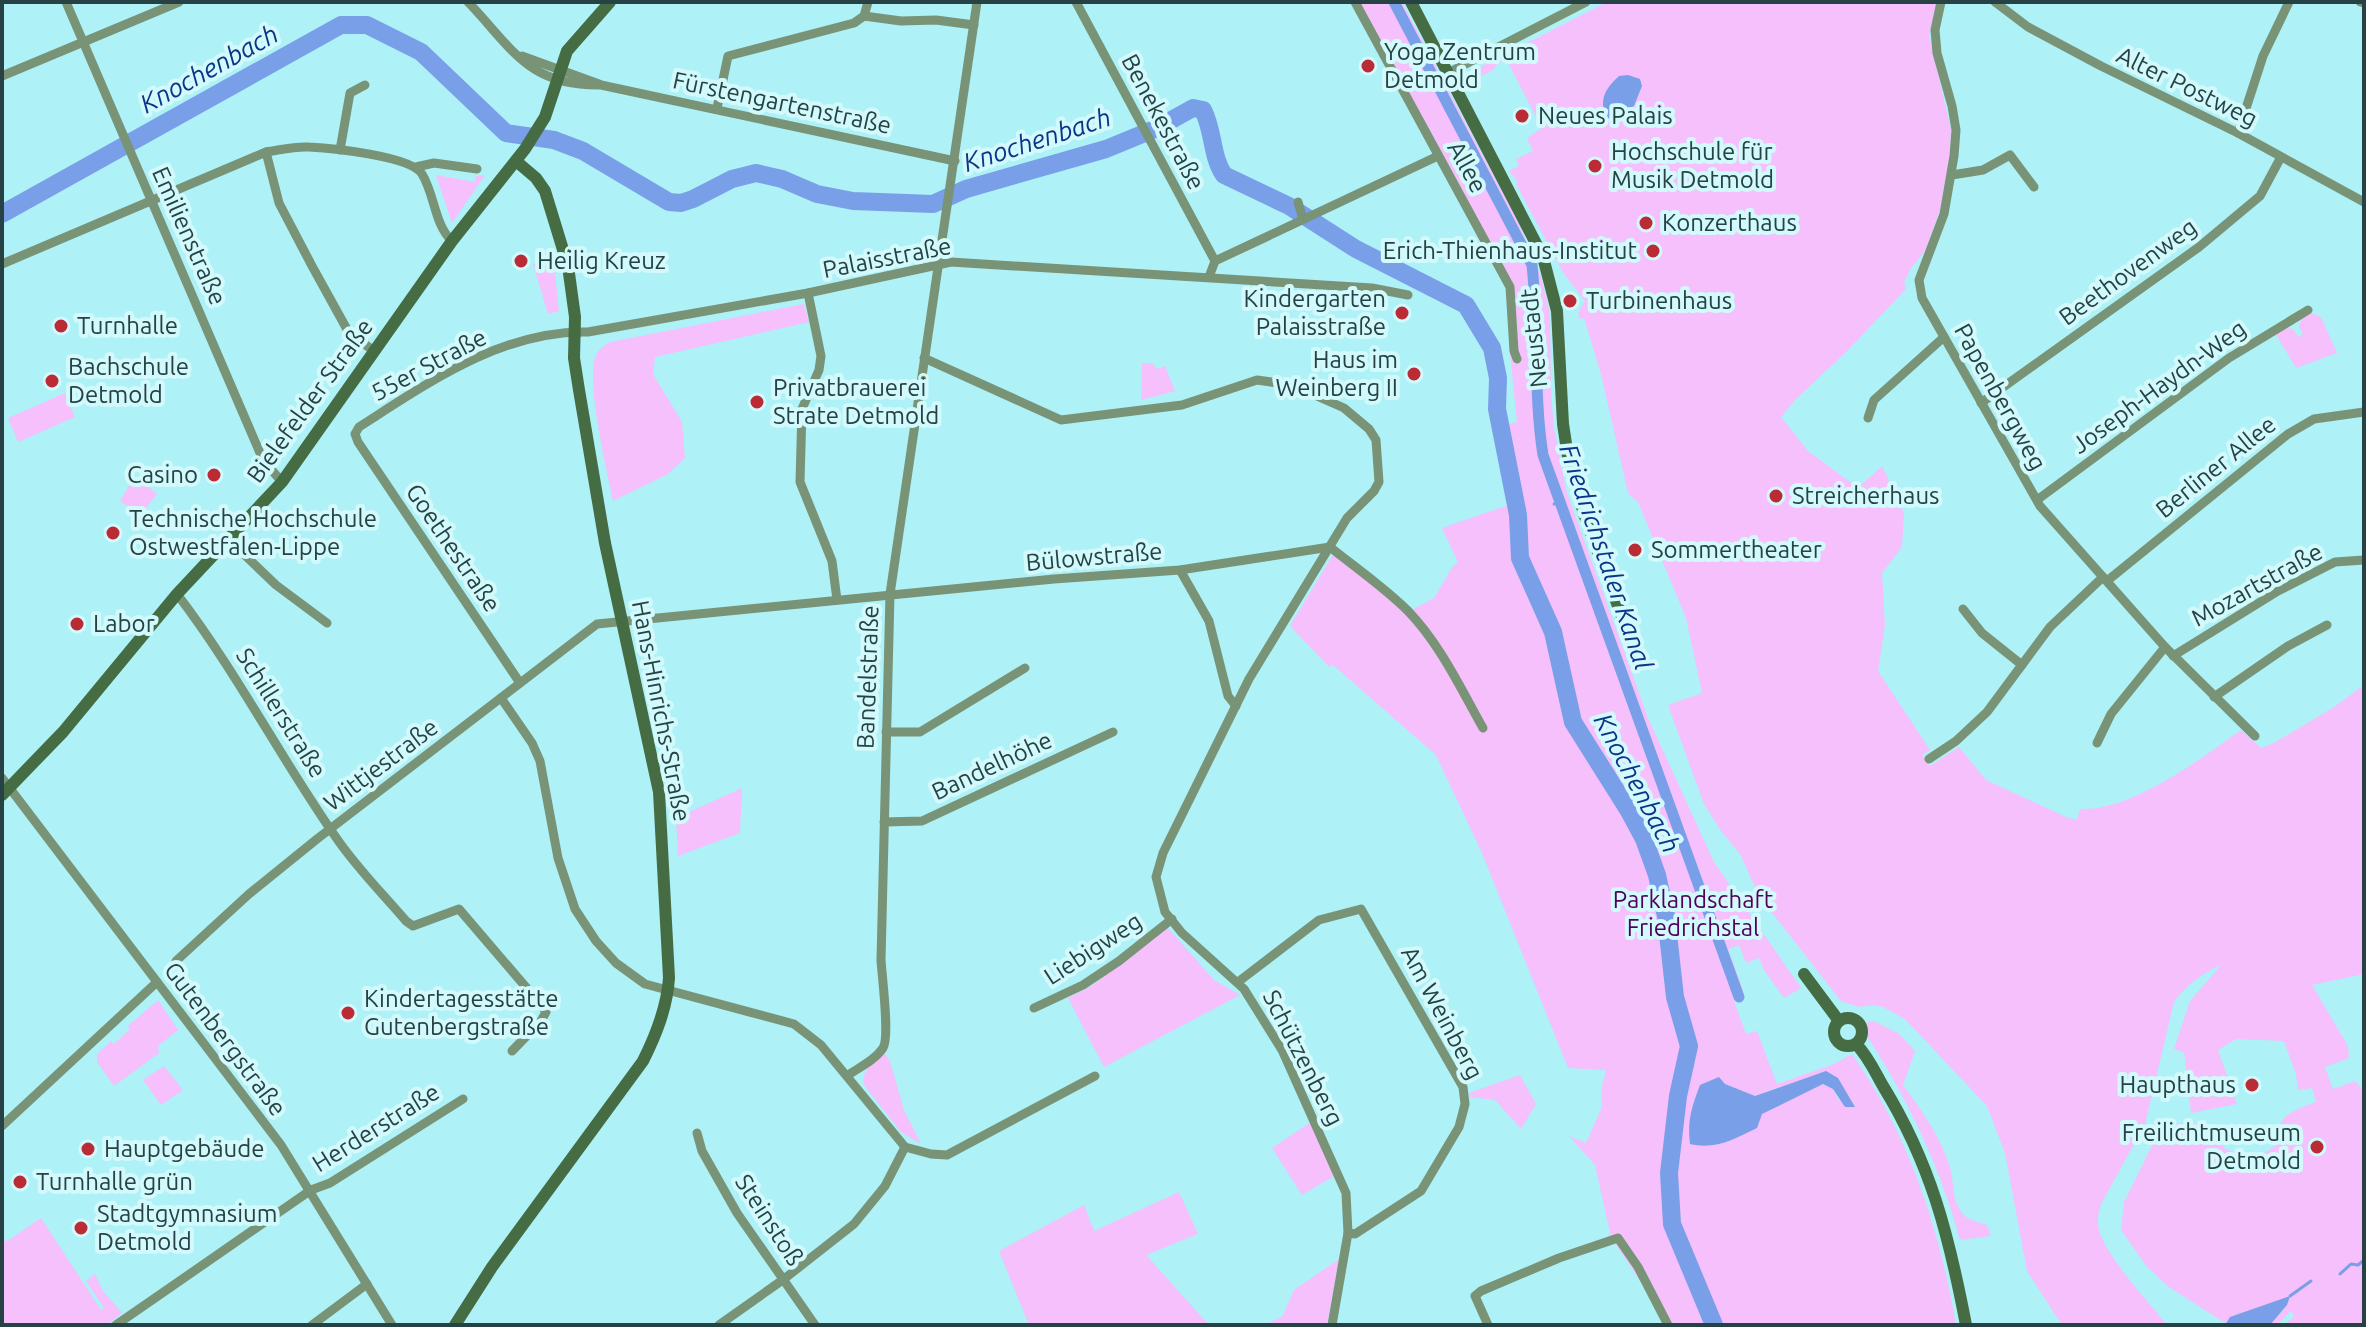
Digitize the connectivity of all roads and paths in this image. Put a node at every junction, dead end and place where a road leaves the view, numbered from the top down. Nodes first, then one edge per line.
1 (66, 2) edge
2 (179, 2) edge
3 (468, 2) edge
4 (610, 2) edge
5 (868, 2) edge
6 (977, 2) edge
7 (1076, 2) edge
8 (1355, 2) edge
9 (1411, 2) edge
10 (1586, 2) edge
11 (1941, 2) edge
12 (1995, 2) edge
13 (2289, 2) edge
14 (864, 16) junction
15 (974, 25) junction
16 (82, 41) junction
17 (1448, 73) junction
18 (557, 75) junction
19 (2, 76) edge
20 (365, 85) dead end
21 (717, 108) junction
22 (2238, 133) junction
23 (340, 150) junction
24 (266, 152) junction
25 (1438, 156) junction
26 (2281, 157) junction
27 (516, 161) junction
28 (955, 161) junction
29 (416, 167) junction
30 (477, 169) dead end
31 (1952, 175) junction
32 (2034, 187) dead end
33 (151, 200) junction
34 (1298, 202) dead end
35 (2364, 202) edge
36 (1302, 219) junction
37 (452, 241) junction
38 (1215, 261) junction
39 (2, 264) edge
40 (940, 264) junction
41 (1209, 277) junction
42 (808, 293) junction
43 (1408, 295) dead end
44 (2308, 310) dead end
45 (576, 332) junction
46 (1944, 337) junction
47 (374, 351) junction
48 (924, 358) junction
49 (1517, 359) dead end
50 (1981, 403) junction
51 (2364, 412) edge
52 (1868, 418) dead end
53 (355, 434) joint
54 (282, 482) junction
55 (2037, 500) junction
56 (228, 539) junction
57 (1330, 547) junction
58 (2364, 560) edge
59 (1180, 570) junction
60 (2105, 579) junction
61 (177, 594) junction
62 (890, 594) junction
63 (837, 600) junction
64 (1963, 609) dead end
65 (621, 620) junction
66 (327, 623) dead end
67 (2327, 625) dead end
68 (1632, 644) dead end
69 (2165, 647) junction
70 (2173, 656) junction
71 (2022, 665) junction
72 (1025, 668) dead end
73 (520, 683) junction
74 (2214, 697) junction
75 (501, 698) junction
76 (1236, 706) junction
77 (1483, 728) dead end
78 (886, 732) junction
79 (1113, 732) dead end
80 (2255, 736) dead end
81 (2097, 743) dead end
82 (1929, 759) dead end
83 (5, 787) edge
84 (884, 822) junction
85 (330, 829) junction
86 (1172, 919) junction
87 (176, 961) dead end
88 (1804, 974) dead end
89 (157, 982) junction
90 (1238, 982) junction
91 (668, 990) junction
92 (1034, 1008) dead end
93 (1839, 1021) junction
94 (1856, 1044) junction
95 (512, 1051) dead end
96 (848, 1075) junction
97 (1095, 1076) dead end
98 (463, 1099) dead end
99 (2, 1126) edge
100 (697, 1133) dead end
101 (905, 1147) junction
102 (311, 1190) junction
103 (1348, 1233) junction
104 (784, 1279) junction
105 (367, 1284) junction
106 (116, 1325) edge
107 (312, 1325) edge
108 (392, 1325) edge
109 (455, 1325) edge
110 (719, 1325) edge
111 (815, 1325) edge
112 (1332, 1325) edge
113 (1488, 1325) edge
114 (1668, 1325) edge
115 (1966, 1325) edge

1 - 16 street, Emilienstraße
2 - 16 street
3 - 18 street
4 - 18 main road, Bielefelder Straße
5 - 14 street
6 - 15 street, Bandelstraße
7 - 38 street, Benekestraße
8 - 25 street, Allee
9 - 17 main road, Neustadt
10 - 17 street
11 - 31 street, Papenbergweg
12 - 22 street, Alter Postweg
13 - 22 street
14 - 15 street
14 - 21 street
15 - 28 street, Bandelstraße
16 - 19 street
16 - 33 street, Emilienstraße
17 - 68 main road, Neustadt
18 - 21 street, Fürstengartenstraße
18 - 27 main road, Bielefelder Straße
20 - 23 street
21 - 28 street, Fürstengartenstraße
22 - 26 street, Alter Postweg
23 - 24 street
23 - 29 street
24 - 33 street
24 - 47 street
25 - 36 street
25 - 49 street, Allee
26 - 35 street, Alter Postweg
26 - 50 street, Beethovenweg
27 - 37 main road, Bielefelder Straße
27 - 45 main road, Hans-Hinrichs-Straße
28 - 40 street, Bandelstraße
29 - 30 street
29 - 37 street
31 - 32 street
31 - 46 street, Papenbergweg
33 - 39 street
33 - 54 street, Emilienstraße
34 - 36 street
36 - 38 street
37 - 47 main road, Bielefelder Straße
38 - 41 street
40 - 41 street, Palaisstraße
40 - 42 street, Palaisstraße
40 - 48 street, Bandelstraße
41 - 43 street, Palaisstraße
42 - 45 street, Palaisstraße
42 - 63 street
44 - 55 street, Joseph-Haydn-Weg
45 - 53 street, 55er Straße
45 - 65 main road, Hans-Hinrichs-Straße
46 - 50 street, Papenbergweg
46 - 52 street
47 - 54 main road, Bielefelder Straße
48 - 57 street, Schützenberg
48 - 62 street, Bandelstraße
50 - 55 street, Papenbergweg
51 - 60 street, Berliner Allee
53 - 73 street, Goethestraße
54 - 56 main road, Bielefelder Straße
55 - 60 street, Papenbergweg
56 - 61 main road, Bielefelder Straße
56 - 66 street
57 - 59 street, Bülowstraße
57 - 76 street, Schützenberg
57 - 77 street
58 - 70 street, Mozartstraße
59 - 62 street, Bülowstraße
59 - 76 street
60 - 69 street, Papenbergweg
60 - 71 street, Berliner Allee
61 - 83 main road, Bielefelder Straße
61 - 85 street, Schillerstraße
62 - 63 street, Bülowstraße
62 - 78 street, Bandelstraße
63 - 65 street, Bülowstraße
64 - 71 street
65 - 73 street, Wittjestraße
65 - 91 main road, Hans-Hinrichs-Straße
67 - 74 street
69 - 70 street, Papenbergweg
69 - 81 street
70 - 74 street, Papenbergweg
71 - 82 street, Berliner Allee
72 - 78 street
73 - 75 street, Wittjestraße
74 - 80 street, Papenbergweg
75 - 85 street, Wittjestraße
75 - 91 street
76 - 86 street, Schützenberg
78 - 84 street, Bandelstraße
79 - 84 street, Bandelhöhe
83 - 89 street, Gutenbergstraße
84 - 96 street, Bandelstraße
85 - 87 street, Wittjestraße
85 - 95 street, Schillerstraße
86 - 90 street, Schützenberg
86 - 92 street, Liebigweg
88 - 93 main road
89 - 99 street
89 - 102 street, Gutenbergstraße
90 - 103 street, Schützenberg
90 - 103 street, Am Weinberg
91 - 96 street
91 - 109 main road, Hans-Hinrichs-Straße
93 - 94 main road
93 - 94 main road
94 - 115 main road
96 - 101 street
97 - 101 street
98 - 102 street, Herderstraße
100 - 104 street, Steinstoß
101 - 104 street
102 - 105 street, Gutenbergstraße
102 - 106 street, Herderstraße
103 - 112 street, Schützenberg
104 - 110 street
104 - 111 street, Steinstoß
105 - 107 street
105 - 108 street, Gutenbergstraße
113 - 114 street

